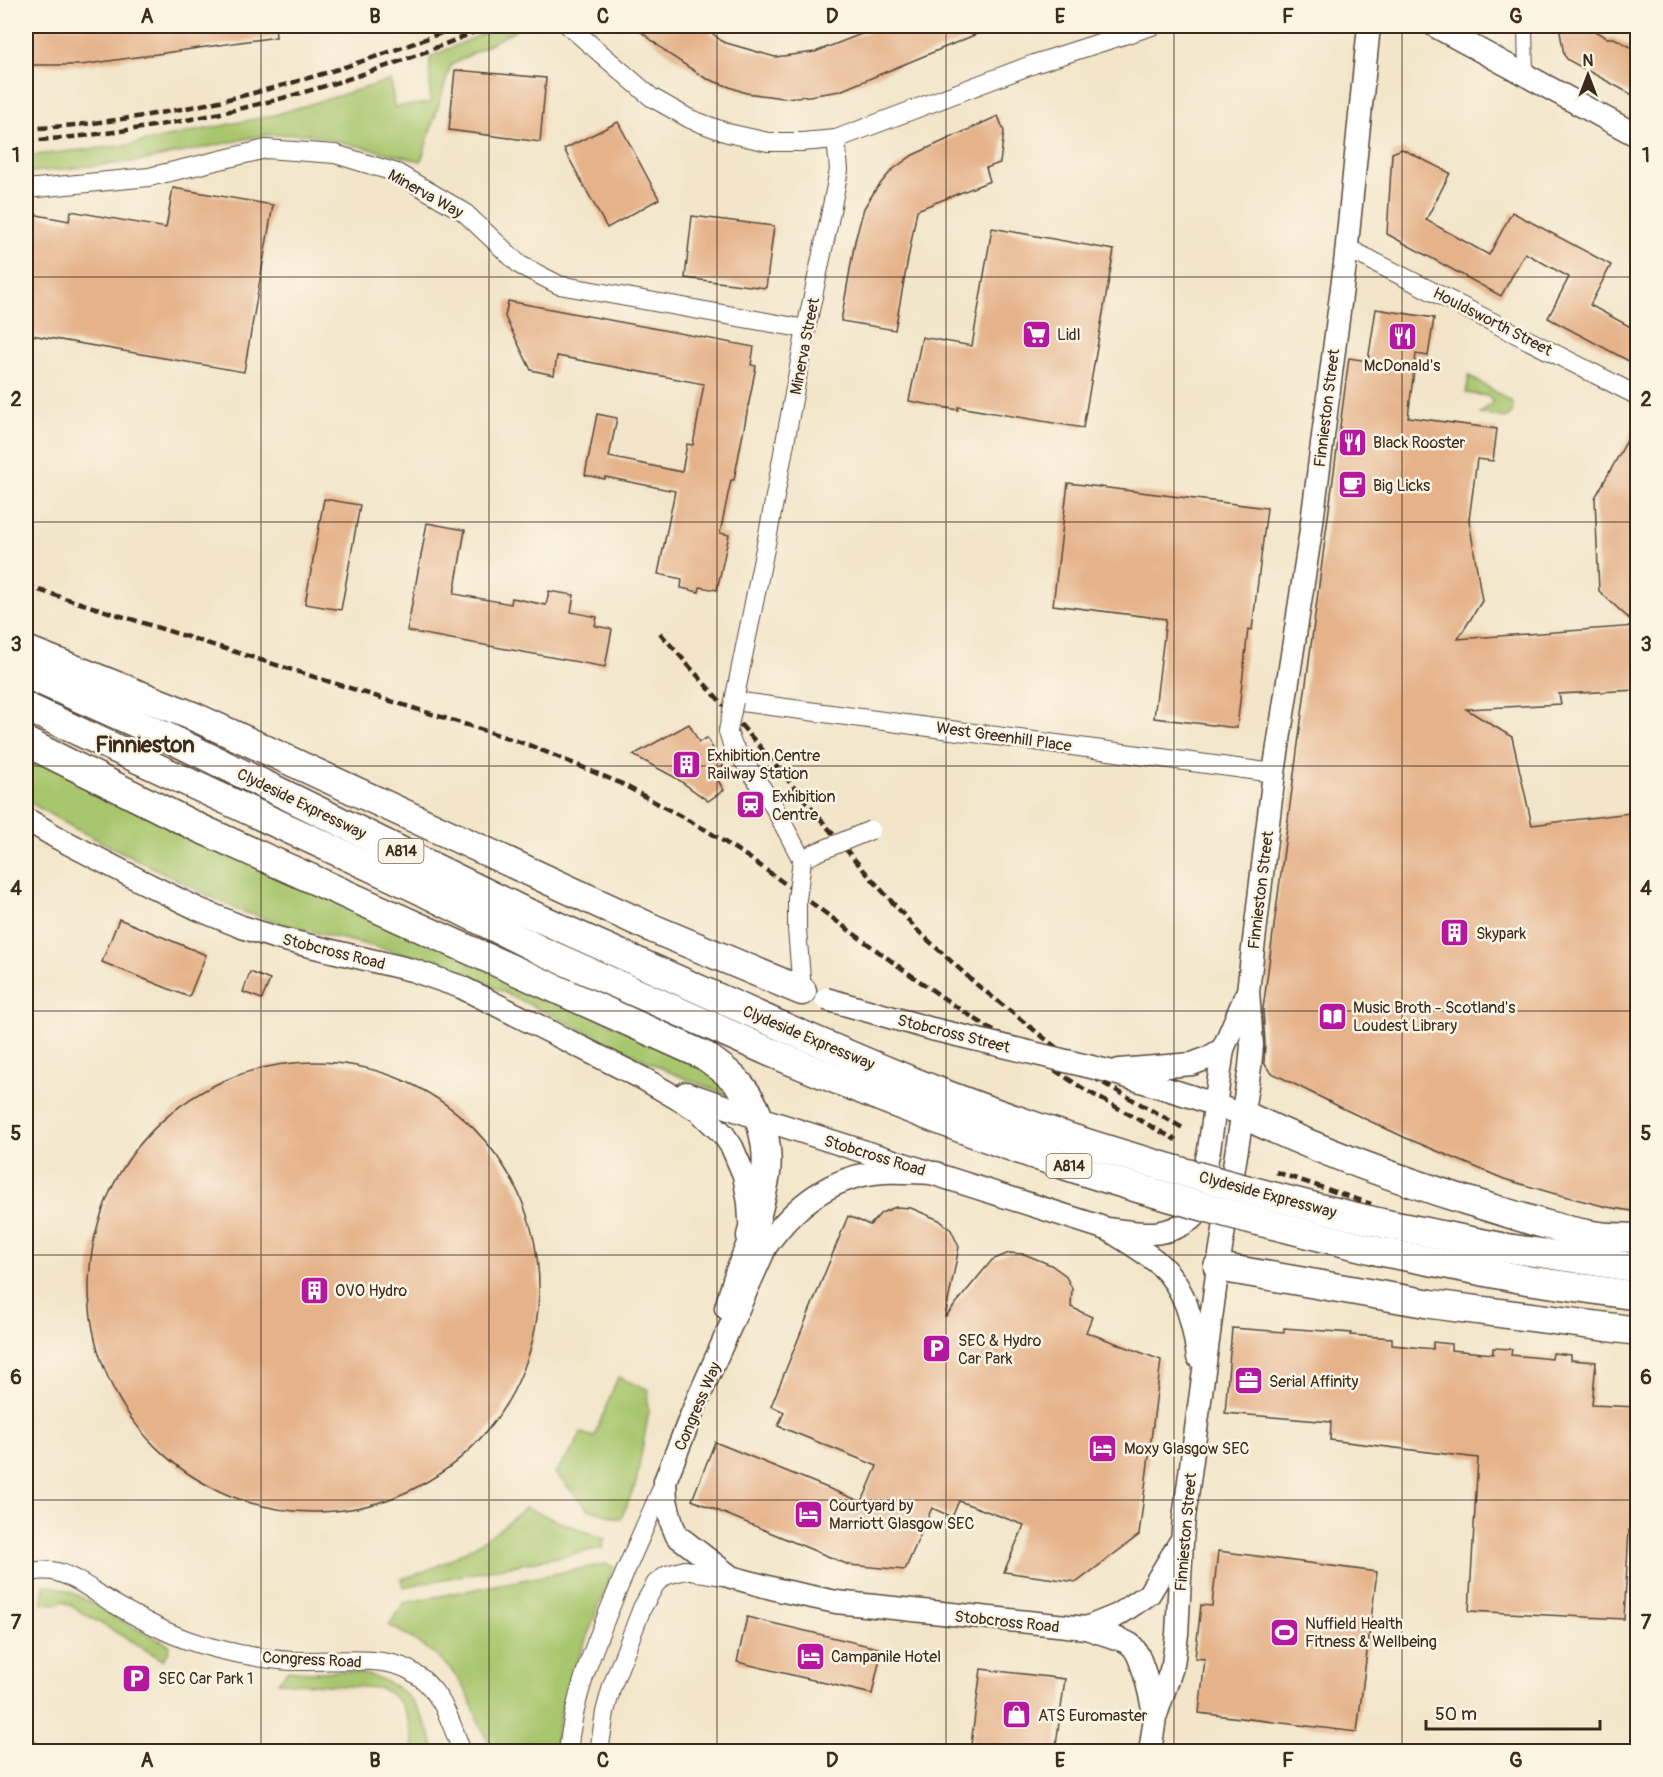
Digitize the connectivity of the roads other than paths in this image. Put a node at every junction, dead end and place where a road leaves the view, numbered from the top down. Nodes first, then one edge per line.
1 (569, 26) edge
2 (1153, 26) edge
3 (1369, 26) edge
4 (1435, 26) edge
5 (1525, 26) edge
6 (1526, 76) junction
7 (1638, 136) edge
8 (836, 139) junction
9 (26, 189) edge
10 (1347, 248) junction
11 (806, 329) junction
12 (1638, 396) edge
13 (26, 650) edge
14 (26, 674) edge
15 (734, 701) junction
16 (26, 707) edge
17 (26, 742) edge
18 (1274, 773) junction
19 (26, 819) edge
20 (873, 829) dead end
21 (808, 856) junction
22 (1248, 991) junction
23 (814, 995) junction
24 (1223, 1048) junction
25 (1108, 1071) junction
26 (644, 1079) junction
27 (1214, 1105) junction
28 (1242, 1114) junction
29 (759, 1118) junction
30 (936, 1173) junction
31 (1107, 1229) junction
32 (751, 1236) junction
33 (1382, 1237) junction
34 (1638, 1238) edge
35 (1218, 1267) junction
36 (1638, 1268) edge
37 (1638, 1296) edge
38 (1638, 1331) edge
39 (1202, 1381) junction
40 (697, 1401) junction
41 (665, 1481) junction
42 (1182, 1541) junction
43 (26, 1573) edge
44 (731, 1577) junction
45 (1086, 1628) junction
46 (1155, 1718) junction
47 (26, 1746) edge
48 (33, 1752) edge
49 (462, 1752) edge
50 (567, 1752) edge
51 (599, 1752) edge
52 (1150, 1752) edge

1 - 8 street
2 - 8 street
3 - 10 street, Finnieston Street
4 - 6 street
5 - 6 street
6 - 7 street
8 - 11 street, Minerva Street
9 - 11 street, Minerva Way
10 - 12 street, Houldsworth Street
10 - 18 street, Finnieston Street
11 - 15 street, Minerva Street
13 - 23 main road
14 - 33 main road, Clydeside Expressway / A814, bridge
15 - 18 street, West Greenhill Place
15 - 21 street, Minerva Street, bridge
16 - 33 main road, Clydeside Expressway / A814, bridge
17 - 29 main road
18 - 22 street, Finnieston Street
19 - 26 street, Stobcross Road
20 - 21 street, bridge
21 - 23 street, bridge
22 - 24 street
22 - 28 street, Finnieston Street
23 - 25 street, Stobcross Street, bridge
24 - 25 street, Stobcross Street
24 - 27 street
25 - 27 street, Stobcross Street
26 - 29 street, Stobcross Road
26 - 32 street, Stobcross Road
27 - 28 street, Stobcross Street
27 - 31 street
28 - 34 main road
28 - 35 street, Finnieston Street
29 - 30 street, Stobcross Road
29 - 32 main road
30 - 31 street, Stobcross Road
30 - 40 street, Congress Way
31 - 39 street
32 - 40 street, Stobcross Road
33 - 36 main road, Clydeside Expressway / A814
33 - 37 main road, Clydeside Expressway / A814
35 - 38 main road
35 - 39 street, Finnieston Street
39 - 42 street, Finnieston Street
40 - 41 street, Congress Way
41 - 44 street, Stobcross Road
41 - 50 street, Congress Way
42 - 45 street, Stobcross Road
42 - 46 street, Finnieston Street
43 - 49 street, Congress Road
44 - 45 street, Stobcross Road
44 - 51 street
45 - 46 street, Stobcross Road
46 - 52 street, Finnieston Street
47 - 48 street

